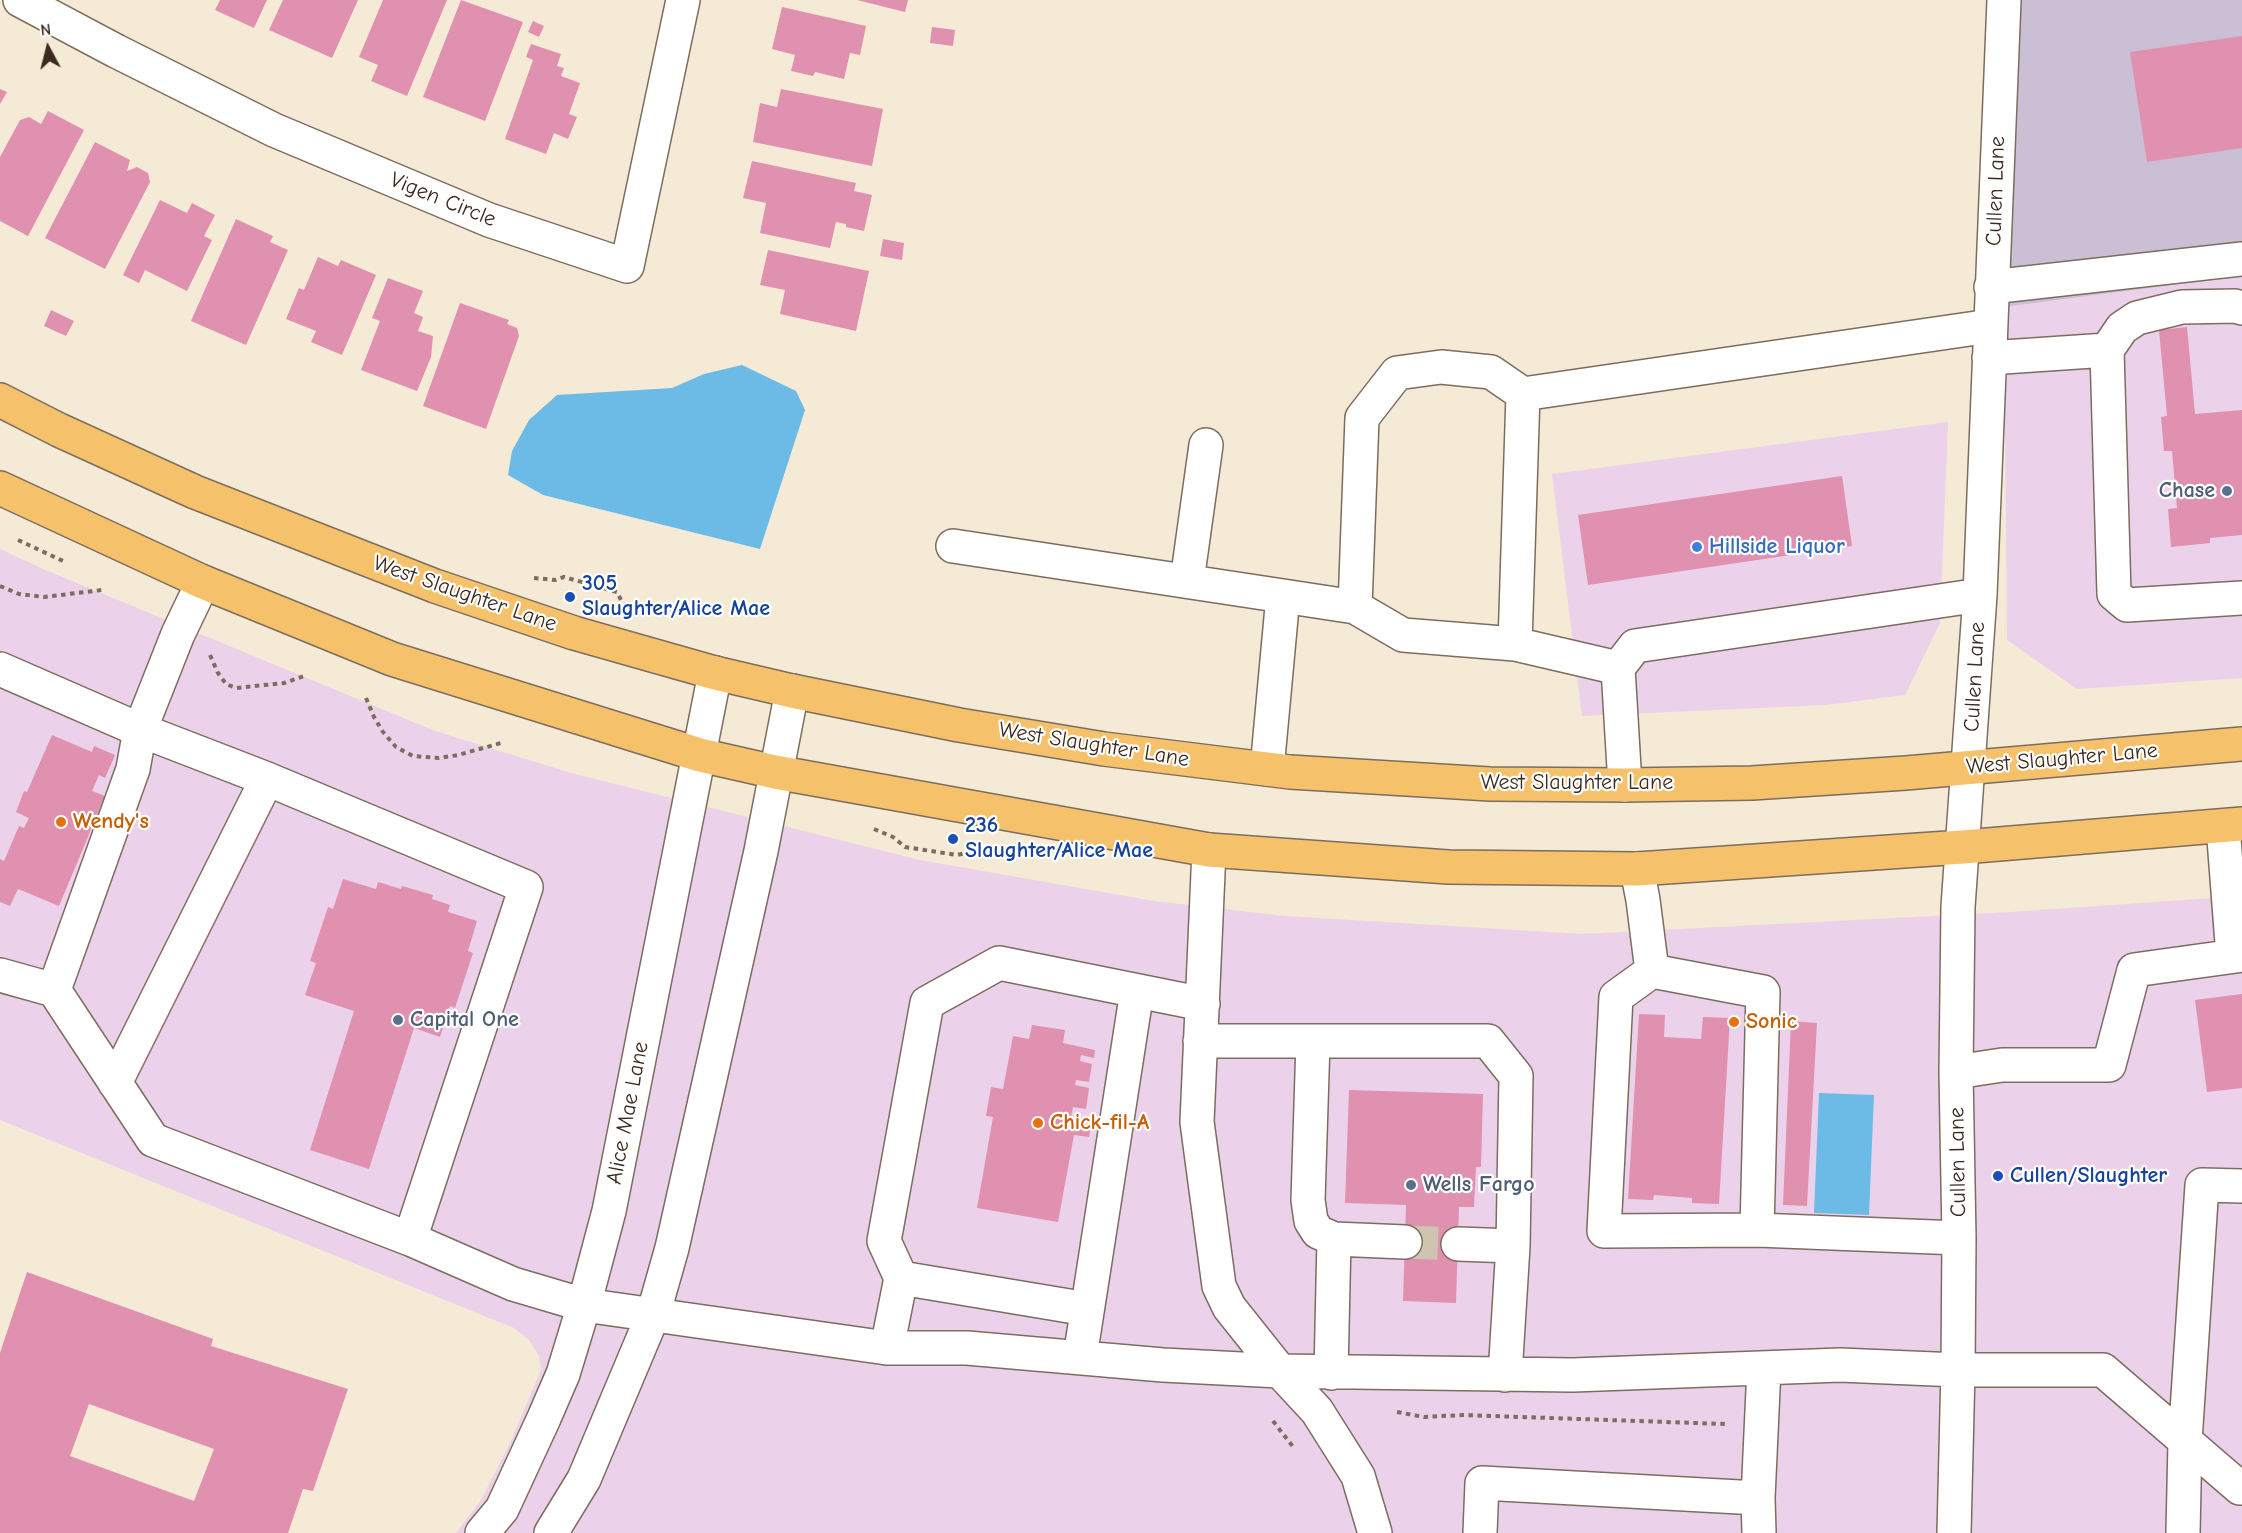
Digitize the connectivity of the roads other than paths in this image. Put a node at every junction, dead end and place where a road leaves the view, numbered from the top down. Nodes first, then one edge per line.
1 (20, 0) edge
2 (683, 0) edge
3 (2004, 0) edge
4 (2242, 259) edge
5 (1991, 287) junction
6 (2242, 308) edge
7 (1990, 326) junction
8 (2107, 350) junction
9 (1989, 358) junction
10 (1523, 394) junction
11 (0, 400) edge
12 (1206, 445) dead end
13 (0, 488) edge
14 (953, 546) dead end
15 (1186, 581) junction
16 (203, 582) junction
17 (1980, 595) junction
18 (1283, 596) junction
19 (2242, 598) edge
20 (1355, 607) junction
21 (1515, 644) junction
22 (1618, 668) junction
23 (0, 669) edge
24 (715, 673) junction
25 (792, 691) junction
26 (140, 730) junction
27 (2242, 744) edge
28 (700, 755) junction
29 (1969, 767) junction
30 (1267, 769) junction
31 (775, 772) junction
32 (267, 779) junction
33 (1625, 785) junction
34 (2232, 825) edge
35 (1963, 848) junction
36 (1209, 850) junction
37 (1637, 868) junction
38 (2237, 956) edge
39 (1652, 971) junction
40 (0, 975) edge
41 (54, 990) junction
42 (1137, 991) junction
43 (1203, 1004) junction
44 (1200, 1041) junction
45 (1312, 1042) junction
46 (1956, 1072) junction
47 (116, 1083) junction
48 (2242, 1186) edge
49 (1757, 1230) junction
50 (1959, 1238) junction
51 (410, 1239) junction
52 (1334, 1239) junction
53 (1405, 1242) tunnel mouth
54 (1458, 1244) tunnel mouth
55 (1513, 1246) junction
56 (901, 1278) junction
57 (584, 1305) junction
58 (1087, 1309) junction
59 (653, 1315) junction
60 (887, 1348) junction
61 (1080, 1357) junction
62 (1764, 1368) junction
63 (1958, 1370) junction
64 (1280, 1371) junction
65 (1331, 1373) junction
66 (1505, 1375) junction
67 (2185, 1441) junction
68 (2242, 1488) edge
69 (1758, 1498) junction
70 (1481, 1524) edge
71 (482, 1533) edge
72 (551, 1533) edge
73 (1375, 1533) edge
74 (1759, 1533) edge
75 (1954, 1533) edge
76 (2183, 1533) edge

1 - 2 street, Vigen Circle
3 - 5 street, Cullen Lane
4 - 5 street
5 - 7 street, Cullen Lane
6 - 8 street
7 - 9 street, Cullen Lane
7 - 10 street
8 - 9 street
8 - 19 street
9 - 17 street, Cullen Lane
10 - 20 street
10 - 21 street
11 - 24 main road, West Slaughter Lane
12 - 15 street
13 - 16 main road
14 - 15 street
15 - 18 street
16 - 26 street
16 - 28 main road
17 - 22 street
17 - 29 street, Cullen Lane
18 - 20 street
18 - 30 street
20 - 21 street
21 - 22 street
22 - 33 street
23 - 26 street
24 - 25 main road, West Slaughter Lane
24 - 28 street, Alice Mae Lane
25 - 30 main road, West Slaughter Lane
25 - 31 street
26 - 32 street
26 - 41 street
27 - 29 main road, West Slaughter Lane
28 - 31 main road
28 - 57 street, Alice Mae Lane
29 - 33 main road, West Slaughter Lane
29 - 35 street, Cullen Lane
30 - 33 main road, West Slaughter Lane
31 - 36 main road
31 - 59 street
32 - 47 street
32 - 51 street
34 - 35 main road
34 - 38 street
35 - 37 main road
35 - 46 street, Cullen Lane
36 - 37 main road
36 - 43 street
37 - 39 street
38 - 46 street
39 - 49 street
39 - 49 street
40 - 41 street
41 - 47 street
42 - 43 street
42 - 56 street
42 - 58 street
43 - 44 street
44 - 45 street
44 - 64 street
45 - 52 street
45 - 55 street
46 - 50 street, Cullen Lane
47 - 51 street
48 - 67 street
49 - 50 street
50 - 63 street, Cullen Lane
51 - 57 street
52 - 53 street
52 - 65 street
54 - 55 street
55 - 66 street
56 - 58 street
56 - 60 street
57 - 59 street
57 - 71 street, Alice Mae Lane
58 - 61 street
59 - 60 street
59 - 72 street
60 - 61 street
61 - 64 street
62 - 63 street
62 - 66 street
62 - 69 street
63 - 67 street
63 - 75 street, Cullen Lane
64 - 65 street
64 - 73 street
65 - 66 street
67 - 68 street
67 - 76 street
69 - 70 street
69 - 74 street

